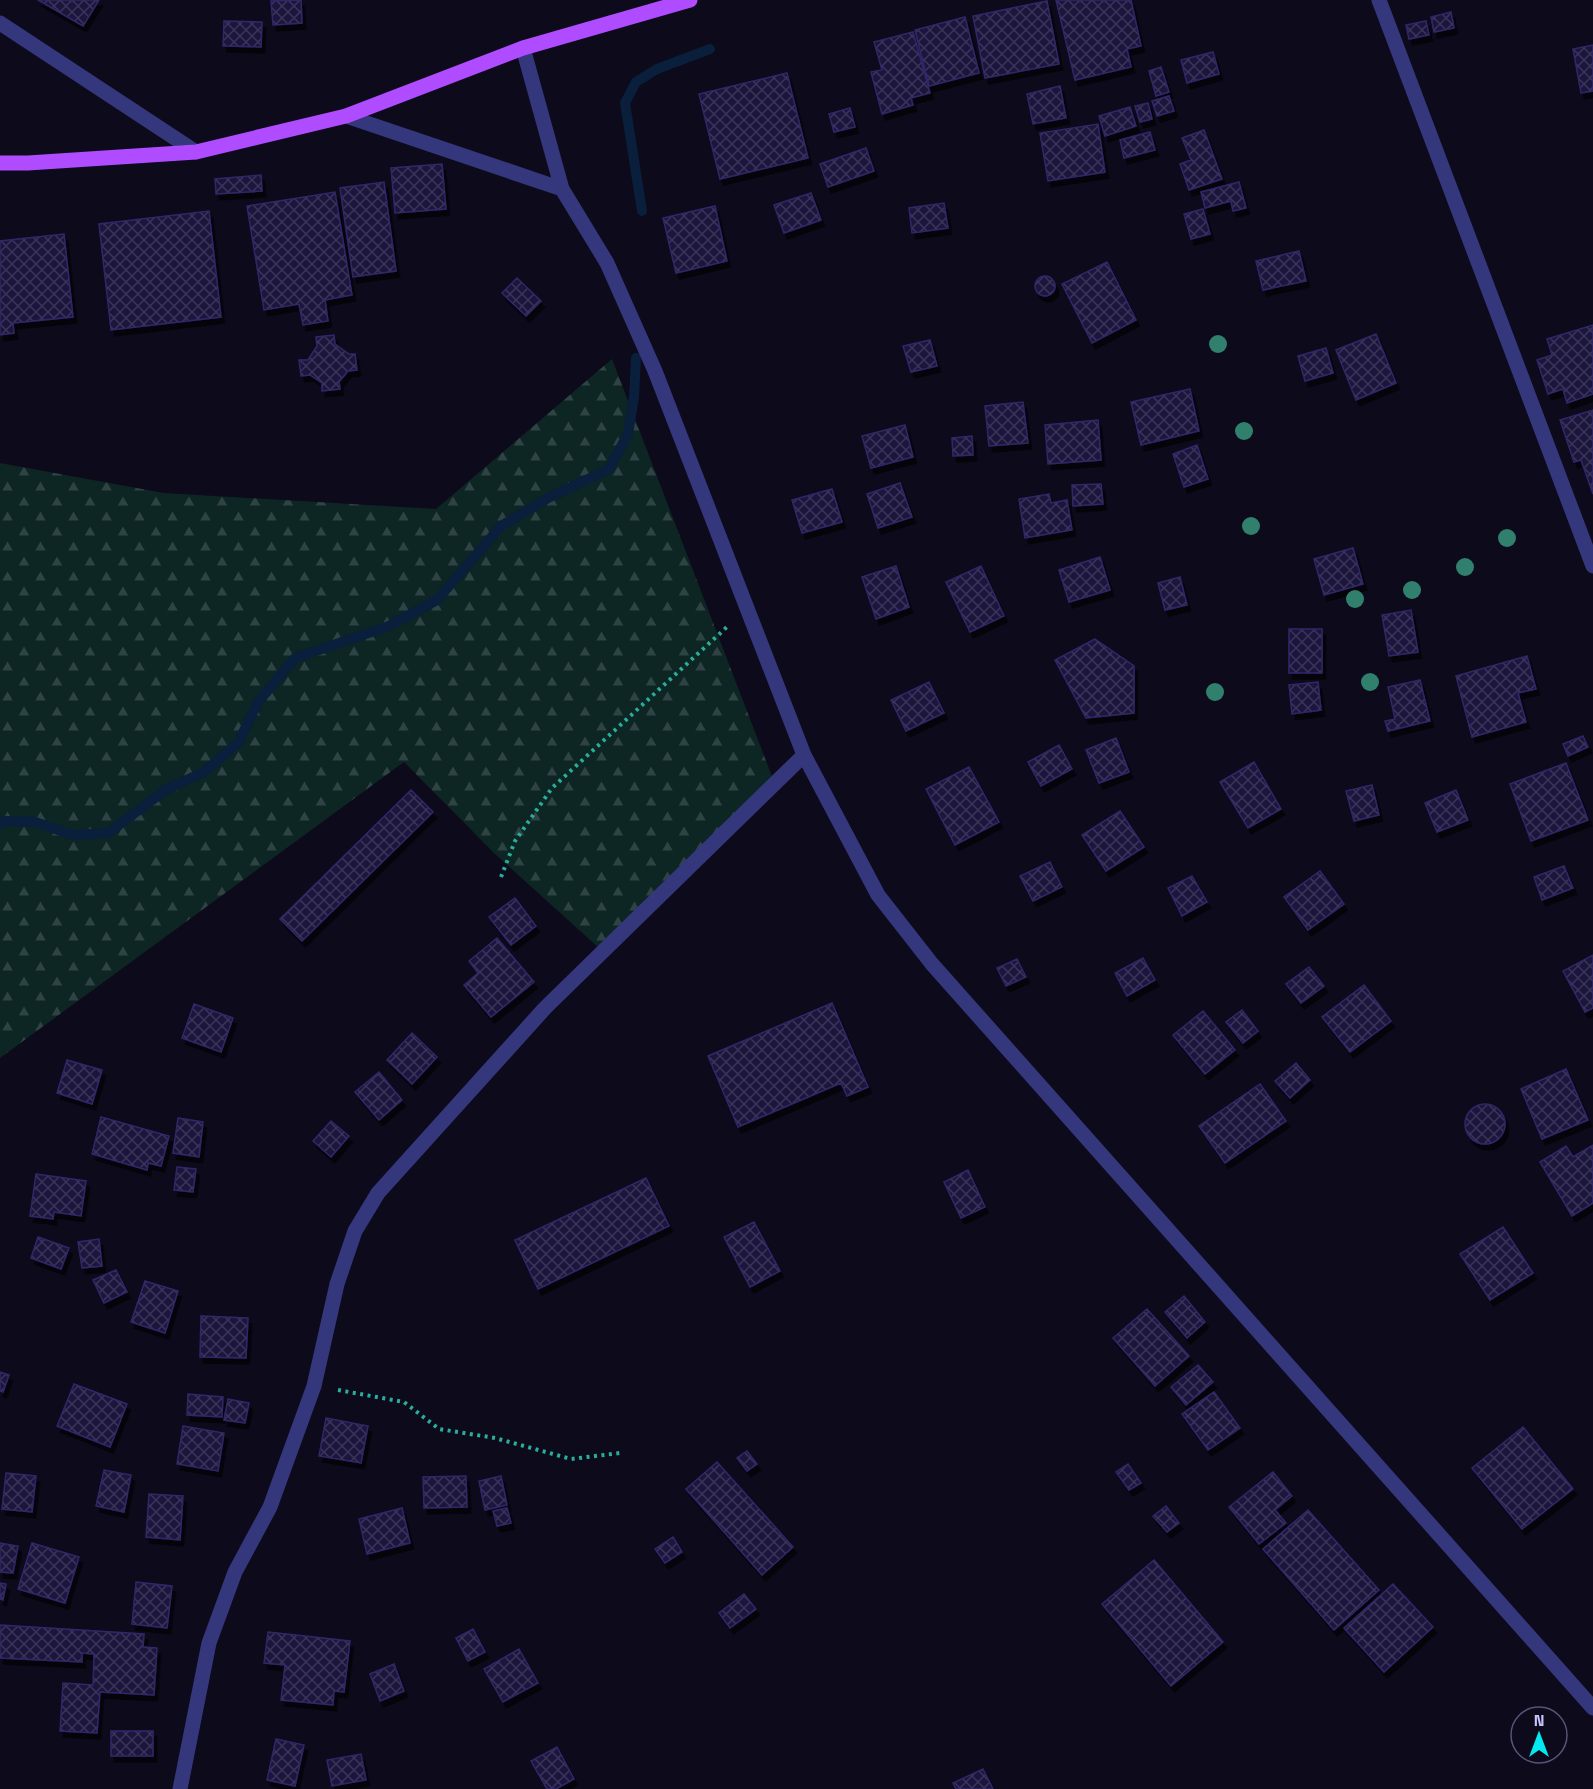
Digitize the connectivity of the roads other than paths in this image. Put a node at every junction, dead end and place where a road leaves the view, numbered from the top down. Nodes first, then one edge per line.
1 (690, 0) edge
2 (1379, 0) edge
3 (0, 23) edge
4 (523, 48) junction
5 (346, 116) junction
6 (196, 152) junction
7 (0, 163) edge
8 (562, 189) junction
9 (1593, 566) edge
10 (804, 755) junction
11 (1593, 1708) edge
12 (180, 1789) edge

1 - 4 main road
2 - 9 street
3 - 6 street
4 - 5 main road
4 - 8 street
5 - 6 main road
5 - 8 street
6 - 7 main road
8 - 10 street
10 - 11 street
10 - 12 street

